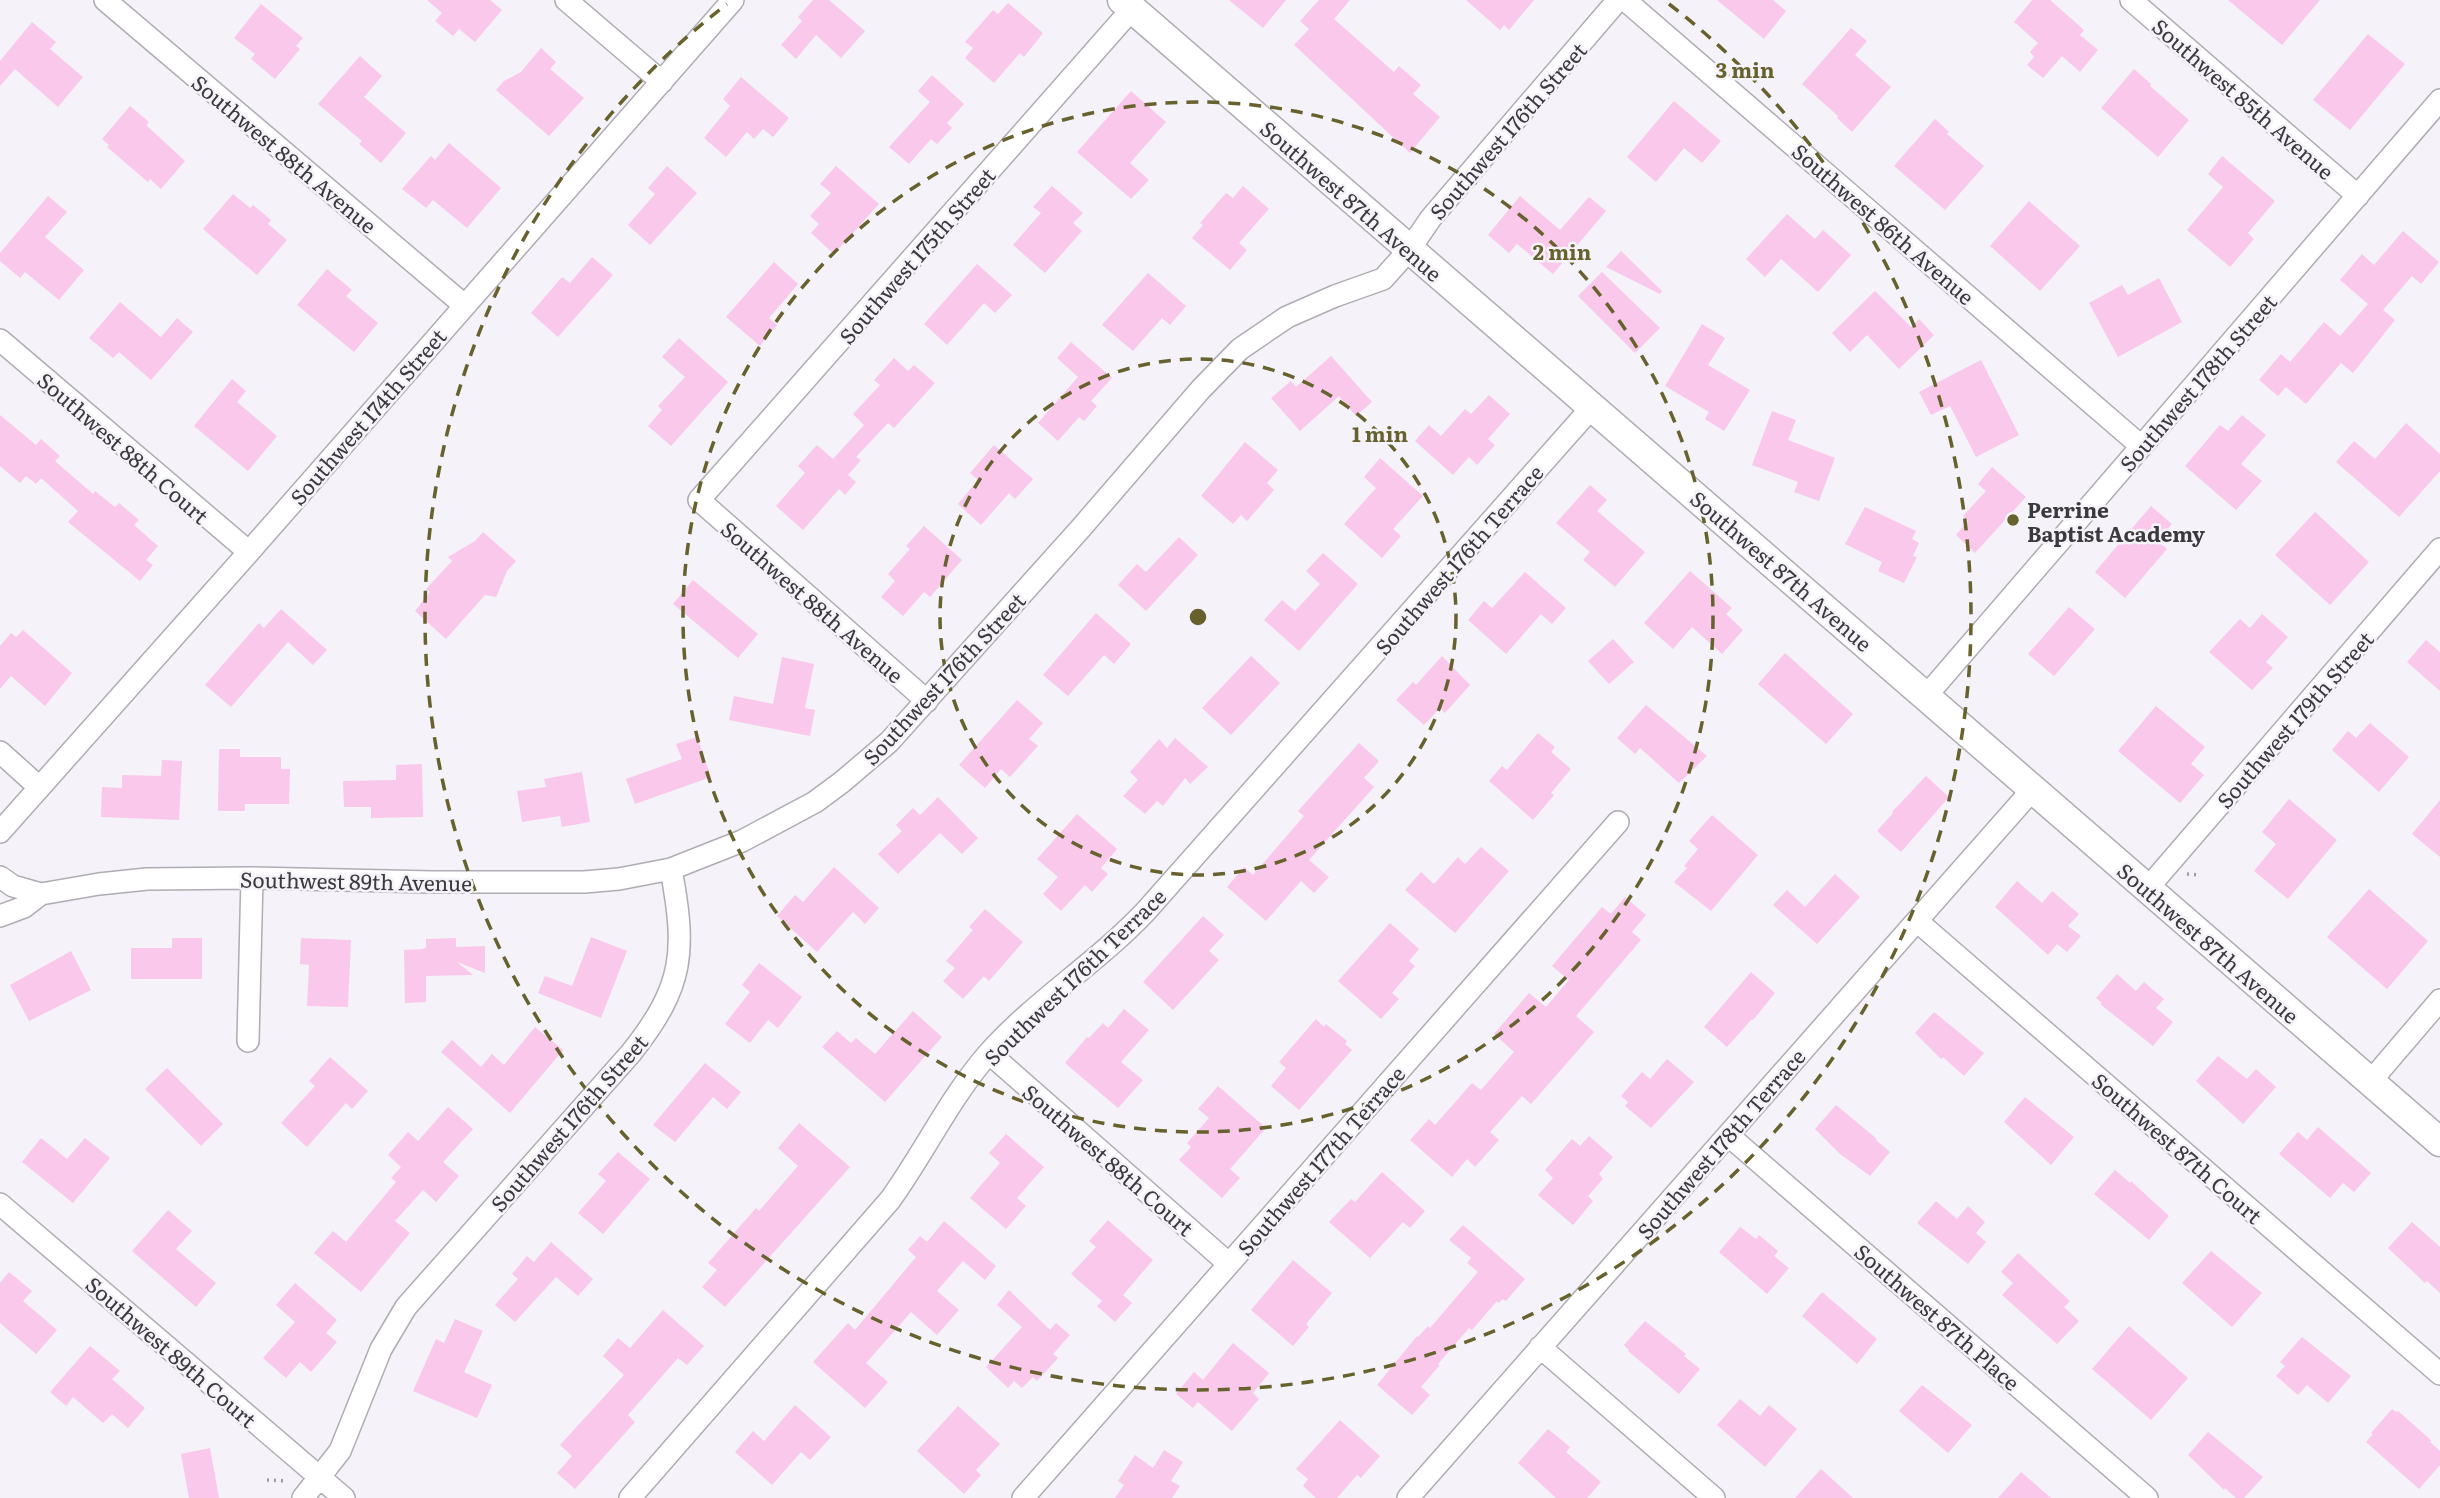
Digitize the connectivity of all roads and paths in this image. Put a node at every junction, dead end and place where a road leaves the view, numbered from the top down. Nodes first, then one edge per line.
1 (105, 0) edge
2 (566, 0) edge
3 (733, 0) edge
4 (1618, 0) edge
5 (1625, 0) edge
6 (2131, 0) edge
7 (1127, 4) edge
8 (662, 82) junction
9 (2440, 100) edge
10 (2358, 196) junction
11 (1409, 250) junction
12 (464, 305) junction
13 (0, 340) edge
14 (1593, 406) junction
15 (2141, 446) junction
16 (699, 500) joint
17 (2440, 549) edge
18 (249, 552) junction
19 (1927, 695) junction
20 (927, 701) junction
21 (0, 752) edge
22 (40, 787) junction
23 (2033, 789) junction
24 (1618, 822) dead end
25 (0, 832) edge
26 (671, 869) junction
27 (0, 877) edge
28 (252, 877) junction
29 (2147, 889) junction
30 (41, 894) junction
31 (0, 916) edge
32 (1917, 921) junction
33 (2440, 1000) edge
34 (248, 1041) dead end
35 (989, 1053) junction
36 (2370, 1082) junction
37 (1728, 1135) junction
38 (2440, 1142) edge
39 (0, 1204) edge
40 (1229, 1264) junction
41 (1540, 1347) junction
42 (2440, 1374) edge
43 (320, 1478) junction
44 (267, 1480) dead end
45 (288, 1482) dead end
46 (303, 1498) edge
47 (344, 1498) edge
48 (630, 1498) edge
49 (1023, 1498) edge
50 (1408, 1498) edge
51 (1714, 1498) edge
52 (2147, 1498) edge

1 - 12 street, Southwest 88th Avenue
2 - 8 street
3 - 8 street, Southwest 174th Street
4 - 11 street, Southwest 176th Street
5 - 15 street, Southwest 86th Avenue
6 - 10 street, Southwest 85th Avenue
7 - 11 street, Southwest 87th Avenue
7 - 16 street, Southwest 175th Street
8 - 12 street, Southwest 174th Street
9 - 10 street, Southwest 178th Street
10 - 15 street, Southwest 178th Street
11 - 14 street, Southwest 87th Avenue
11 - 20 street, Southwest 176th Street
12 - 18 street, Southwest 174th Street
13 - 18 street, Southwest 88th Court
14 - 19 street, Southwest 87th Avenue
14 - 35 street, Southwest 176th Terrace
15 - 19 street, Southwest 178th Street
16 - 20 street, Southwest 88th Avenue
17 - 29 street, Southwest 179th Street
18 - 22 street, Southwest 174th Street
19 - 23 street, Southwest 87th Avenue
20 - 26 street, Southwest 176th Street
21 - 22 street
22 - 25 street, Southwest 174th Street
23 - 29 street, Southwest 87th Avenue
23 - 32 street, Southwest 178th Terrace
24 - 40 street, Southwest 177th Terrace
26 - 28 street, Southwest 89th Avenue
26 - 43 street, Southwest 176th Street
27 - 30 street, Southwest 89th Avenue
28 - 30 street, Southwest 89th Avenue
28 - 34 street
29 - 36 street, Southwest 87th Avenue
30 - 31 street, Southwest 89th Avenue
32 - 37 street, Southwest 178th Terrace
32 - 42 street, Southwest 87th Court
33 - 36 street
35 - 40 street, Southwest 88th Court
35 - 48 street, Southwest 176th Terrace
36 - 38 street, Southwest 87th Avenue
37 - 41 street, Southwest 178th Terrace
37 - 52 street, Southwest 87th Place
39 - 43 street, Southwest 89th Court
40 - 49 street, Southwest 177th Terrace
41 - 50 street, Southwest 178th Terrace
41 - 51 street
43 - 46 street, Southwest 176th Street
43 - 47 street, Southwest 89th Court
44 - 45 path

